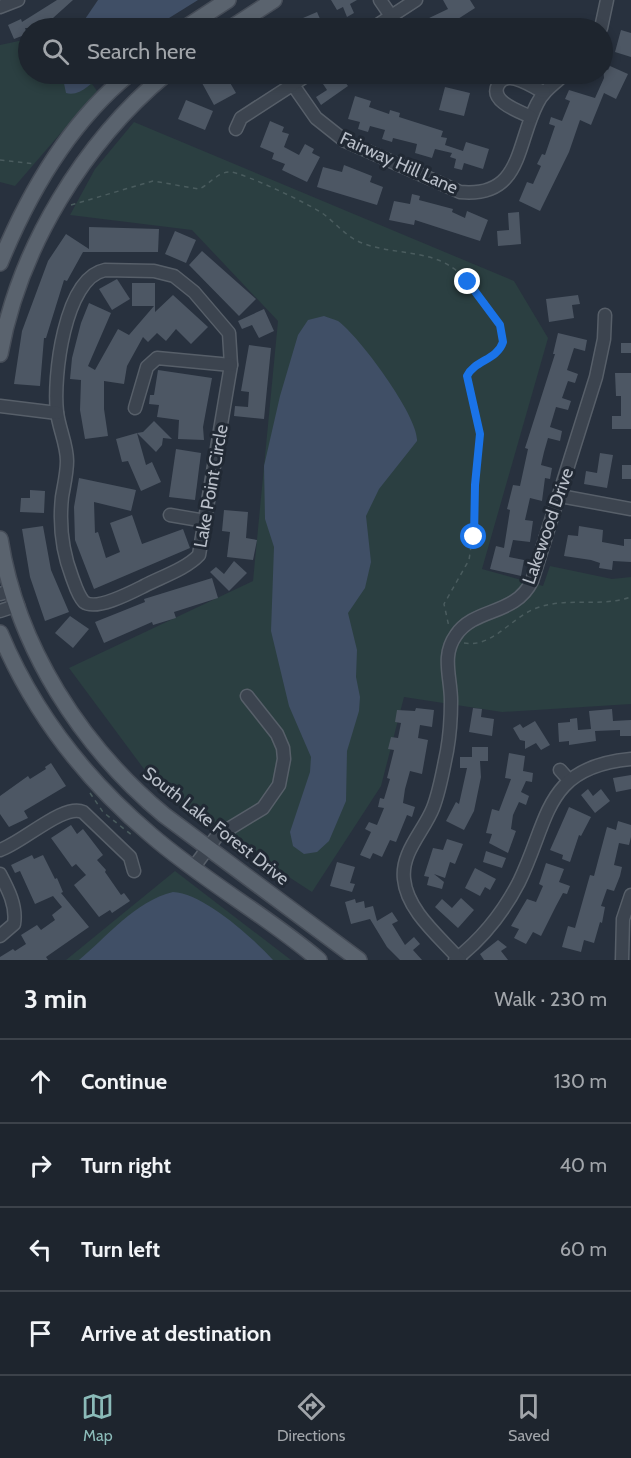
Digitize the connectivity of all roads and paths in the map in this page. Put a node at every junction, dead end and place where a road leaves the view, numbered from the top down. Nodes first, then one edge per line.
1 (18, 0) edge
2 (228, 0) edge
3 (273, 0) edge
4 (380, 0) edge
5 (416, 0) edge
6 (607, 0) edge
7 (401, 4) edge
8 (0, 7) edge
9 (391, 16) junction
10 (200, 18) edge
11 (246, 18) edge
12 (388, 18) edge
13 (603, 18) edge
14 (118, 84) edge
15 (155, 84) edge
16 (499, 84) edge
17 (526, 84) edge
18 (553, 84) edge
19 (293, 85) joint
20 (544, 92) junction
21 (531, 117) junction
22 (236, 129) dead end
23 (0, 160) edge
24 (39, 165) dead end
25 (62, 208) dead end
26 (0, 263) edge
27 (605, 315) dead end
28 (0, 354) edge
29 (231, 365) junction
30 (0, 406) edge
31 (135, 408) dead end
32 (57, 413) junction
33 (560, 496) junction
34 (631, 509) edge
35 (170, 515) dead end
36 (205, 521) junction
37 (0, 539) edge
38 (10, 596) edge
39 (631, 597) edge
40 (0, 611) edge
41 (451, 632) dead end
42 (0, 633) edge
43 (457, 638) dead end
44 (248, 696) dead end
45 (631, 759) edge
46 (560, 770) dead end
47 (569, 780) junction
48 (207, 846) junction
49 (0, 850) edge
50 (193, 868) junction
51 (134, 871) dead end
52 (0, 874) edge
53 (631, 895) edge
54 (0, 936) edge
55 (457, 959) edge
56 (319, 960) edge
57 (359, 960) edge
58 (622, 960) edge

1 - 8 street
2 - 10 main road
3 - 11 main road
4 - 9 street
5 - 7 street
6 - 13 street
7 - 9 street
9 - 12 street
14 - 26 main road
15 - 28 main road
16 - 21 street
17 - 20 street
18 - 20 street
19 - 21 street, Fairway Hill Lane
19 - 22 street
20 - 21 street
23 - 24 path
25 - 41 path
27 - 33 street, Lakewood Drive
29 - 31 street
29 - 32 street, Lake Point Circle
29 - 36 street, Lake Point Circle
30 - 32 street
32 - 36 street, Lake Point Circle
33 - 34 street
33 - 55 street, Lakewood Drive
35 - 36 street
37 - 38 main road, South Lake Forest Drive
38 - 40 street
38 - 48 main road, South Lake Forest Drive
39 - 43 path
42 - 50 main road
44 - 48 street
45 - 47 street
46 - 47 street
47 - 55 street
48 - 50 street
48 - 57 main road, South Lake Forest Drive
49 - 51 street
50 - 56 main road
52 - 54 street
53 - 58 street

